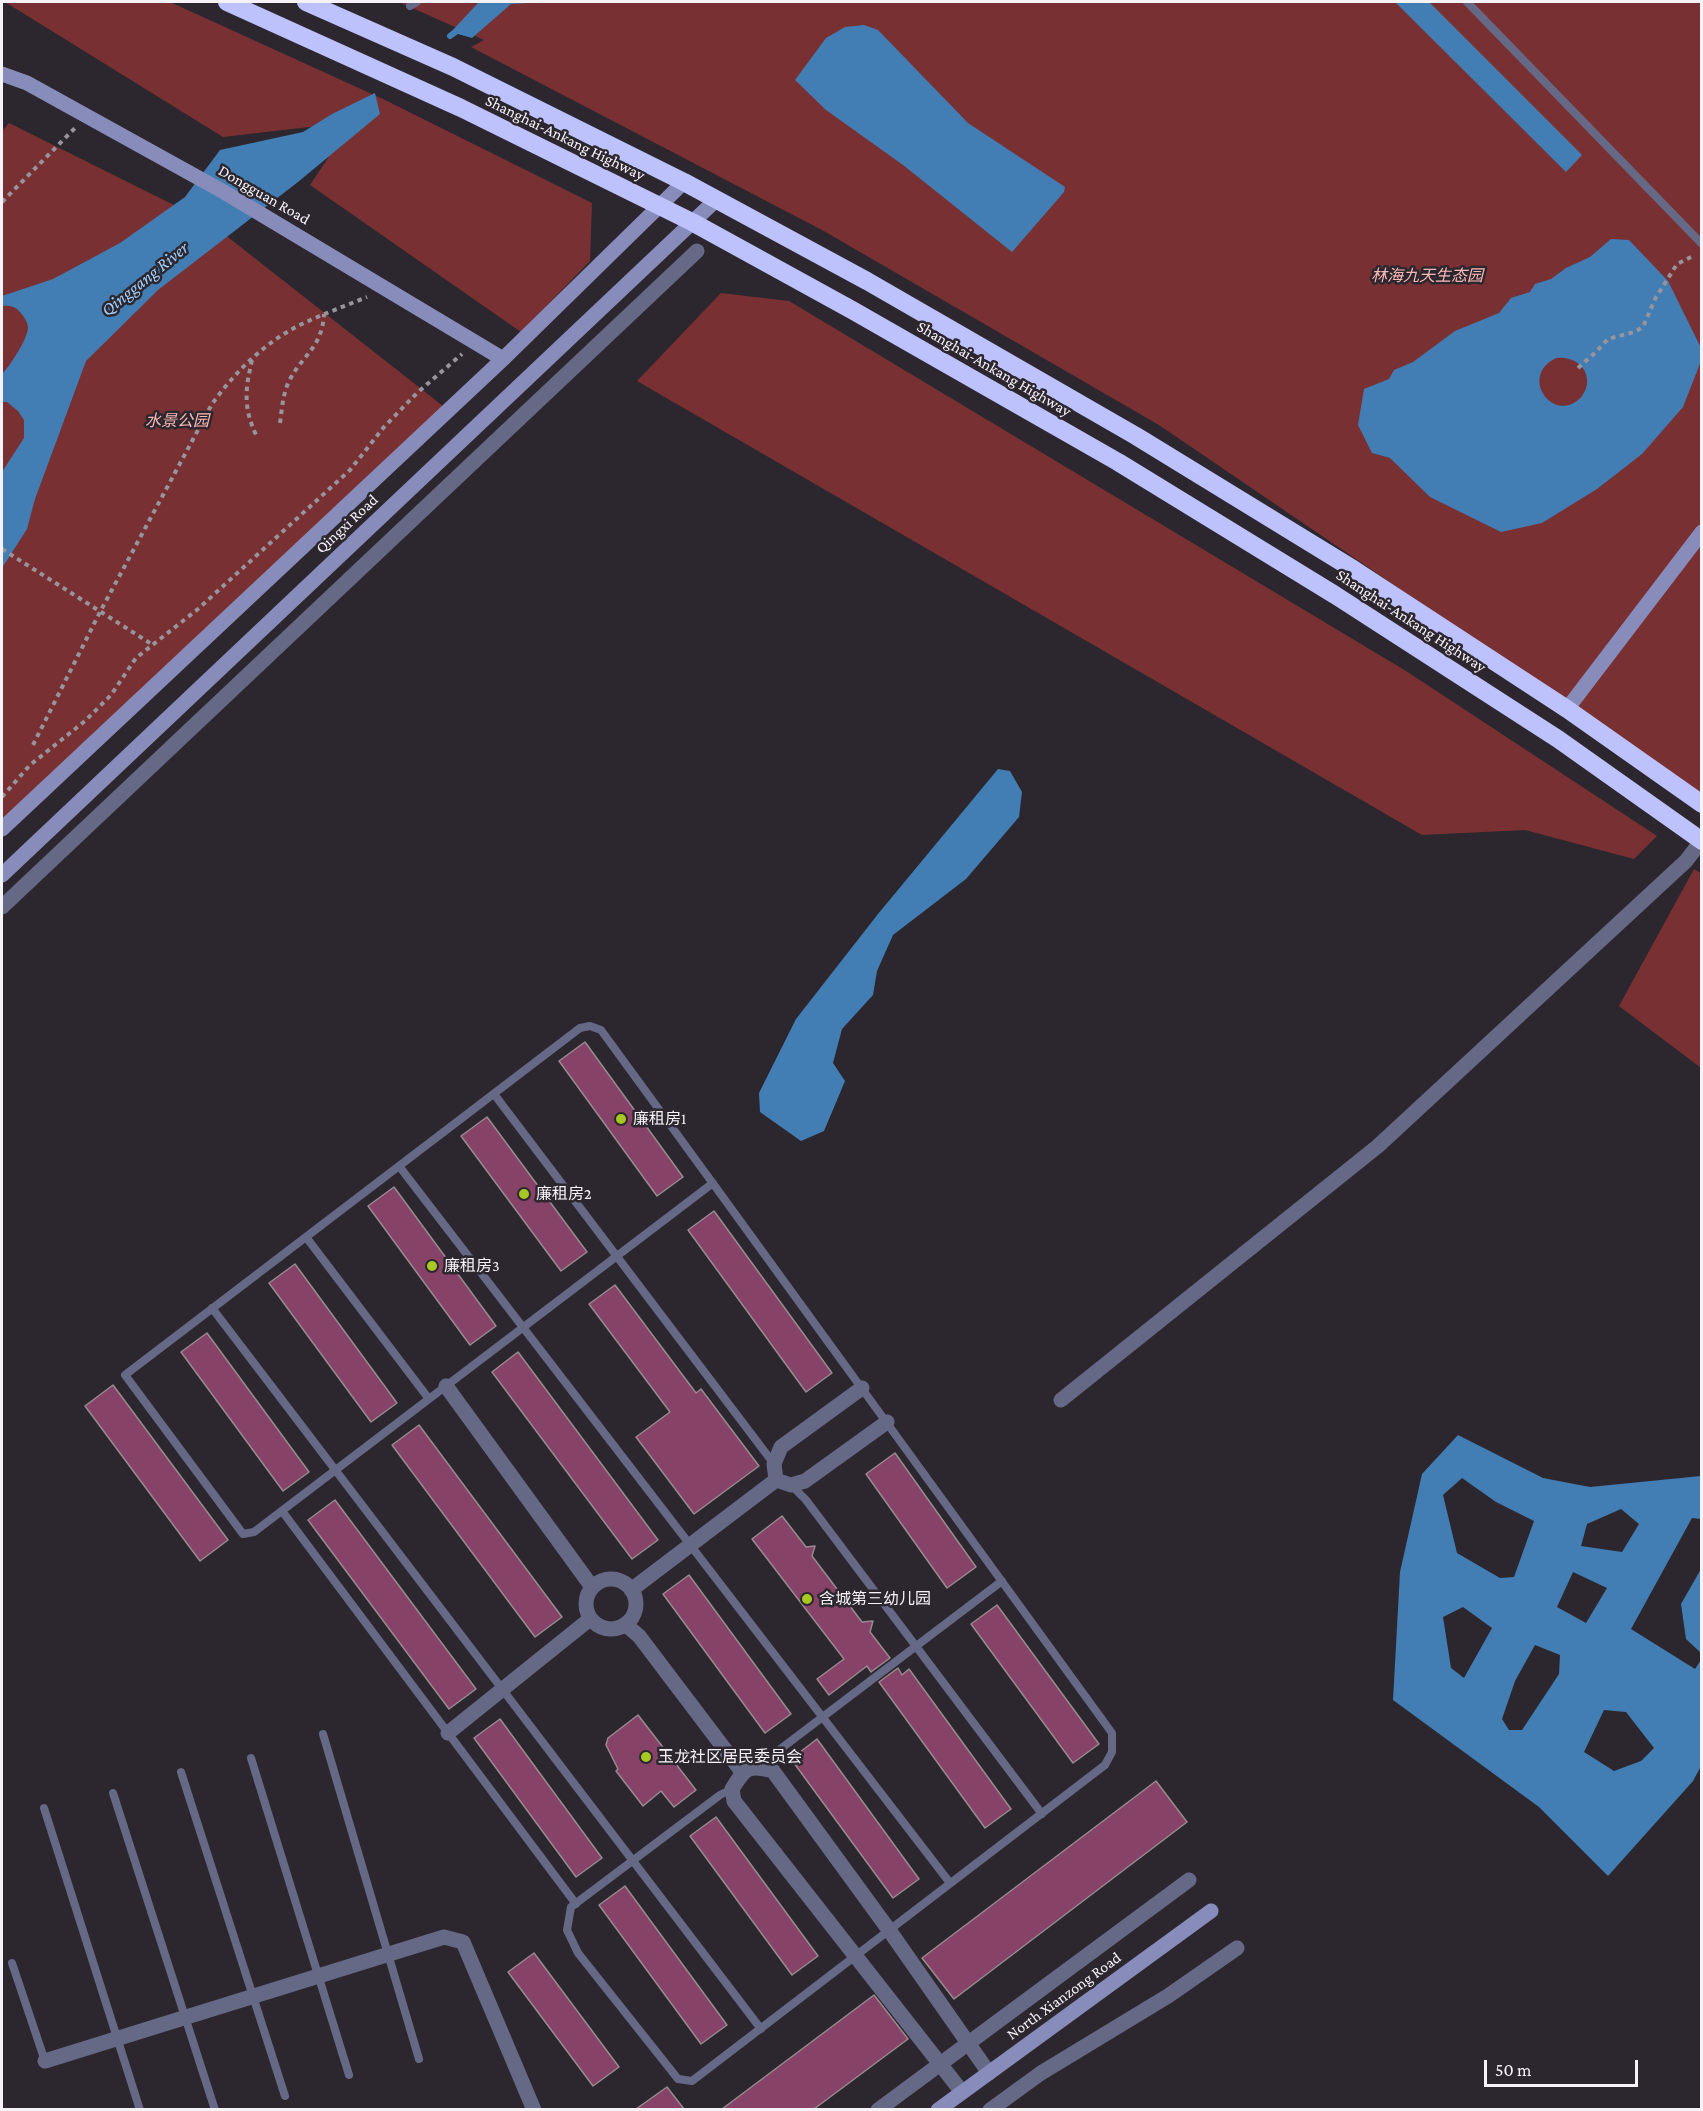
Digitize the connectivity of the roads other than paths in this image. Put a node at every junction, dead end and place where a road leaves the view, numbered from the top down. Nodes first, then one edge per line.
1 (228, 2) edge
2 (306, 2) edge
3 (1467, 2) edge
4 (2, 74) edge
5 (684, 182) junction
6 (717, 199) junction
7 (659, 207) junction
8 (692, 222) junction
9 (1701, 244) edge
10 (697, 251) dead end
11 (503, 359) junction
12 (1701, 532) edge
13 (1567, 709) junction
14 (1701, 804) edge
15 (2, 829) edge
16 (1701, 840) edge
17 (2, 875) edge
18 (2, 907) edge
19 (494, 1094) junction
20 (399, 1166) junction
21 (713, 1183) junction
22 (306, 1237) junction
23 (617, 1256) junction
24 (213, 1308) junction
25 (523, 1327) junction
26 (446, 1386) junction
27 (862, 1388) junction
28 (429, 1399) junction
29 (1061, 1400) dead end
30 (887, 1422) junction
31 (774, 1464) junction
32 (335, 1470) junction
33 (784, 1482) junction
34 (282, 1511) junction
35 (690, 1545) junction
36 (1002, 1581) junction
37 (592, 1587) junction
38 (631, 1590) junction
39 (590, 1619) junction
40 (626, 1625) junction
41 (916, 1647) junction
42 (502, 1689) junction
43 (822, 1717) junction
44 (323, 1734) dead end
45 (448, 1734) junction
46 (251, 1758) dead end
47 (758, 1766) junction
48 (181, 1772) dead end
49 (742, 1772) junction
50 (732, 1789) junction
51 (113, 1793) dead end
52 (44, 1808) dead end
53 (1042, 1814) junction
54 (633, 1861) junction
55 (1189, 1880) dead end
56 (950, 1883) junction
57 (576, 1904) junction
58 (1211, 1911) dead end
59 (889, 1930) junction
60 (1238, 1948) dead end
61 (388, 1954) junction
62 (856, 1957) junction
63 (12, 1963) dead end
64 (318, 1976) junction
65 (253, 1996) junction
66 (185, 2017) junction
67 (762, 2029) junction
68 (117, 2038) junction
69 (419, 2060) dead end
70 (45, 2061) joint
71 (989, 2073) junction
72 (349, 2075) dead end
73 (962, 2092) junction
74 (285, 2096) dead end
75 (140, 2109) edge
76 (214, 2109) edge
77 (534, 2109) edge
78 (878, 2109) edge
79 (938, 2109) edge
80 (990, 2109) edge

1 - 7 highway, Shanghai-Ankang Highway
2 - 5 highway, Shanghai-Ankang Highway
3 - 9 lane
4 - 11 main road, Dongguan Road
5 - 6 highway, Shanghai-Ankang Highway
5 - 7 main road, Qingxi Road
6 - 8 main road, Qingxi Road
6 - 13 highway, Shanghai-Ankang Highway
7 - 8 highway, Shanghai-Ankang Highway
7 - 11 main road, Qingxi Road
8 - 16 highway, Shanghai-Ankang Highway
8 - 17 main road, Qingxi Road
10 - 18 street
11 - 15 main road, Qingxi Road
12 - 13 main road
13 - 14 highway, Shanghai-Ankang Highway
16 - 29 street
19 - 20 lane
19 - 21 lane
19 - 23 lane
20 - 22 lane
20 - 25 lane
21 - 23 lane
21 - 27 lane
22 - 24 lane
22 - 28 lane
23 - 25 lane
23 - 31 lane
24 - 32 lane
24 - 34 lane
25 - 26 lane
25 - 35 lane
26 - 28 lane
26 - 37 street
27 - 30 lane
27 - 31 street
28 - 32 lane
30 - 33 street
30 - 36 lane
31 - 33 street
32 - 34 lane
32 - 42 lane
33 - 35 street
33 - 41 lane
34 - 45 lane
35 - 38 street
35 - 43 lane
36 - 41 lane
36 - 53 lane
37 - 38 street
37 - 39 street
38 - 40 street
39 - 40 street
39 - 42 street
40 - 49 street
41 - 43 lane
41 - 53 lane
42 - 45 street
42 - 54 lane
43 - 47 lane
43 - 56 lane
44 - 61 lane
45 - 57 lane
46 - 64 lane
47 - 49 street
47 - 59 street
48 - 65 lane
49 - 50 street
50 - 54 lane
50 - 62 street
51 - 66 lane
52 - 68 lane
53 - 56 lane
54 - 57 lane
54 - 67 lane
55 - 78 street
56 - 59 lane
57 - 67 lane
58 - 71 main road, North Xianzong Road
59 - 62 lane
59 - 71 street
60 - 80 street
61 - 64 street
61 - 69 lane
61 - 77 street
62 - 67 lane
62 - 73 street
63 - 70 lane
64 - 65 street
64 - 72 lane
65 - 66 street
65 - 74 lane
66 - 68 street
66 - 76 lane
68 - 70 street
68 - 75 lane
71 - 73 main road, North Xianzong Road
73 - 79 main road, North Xianzong Road

